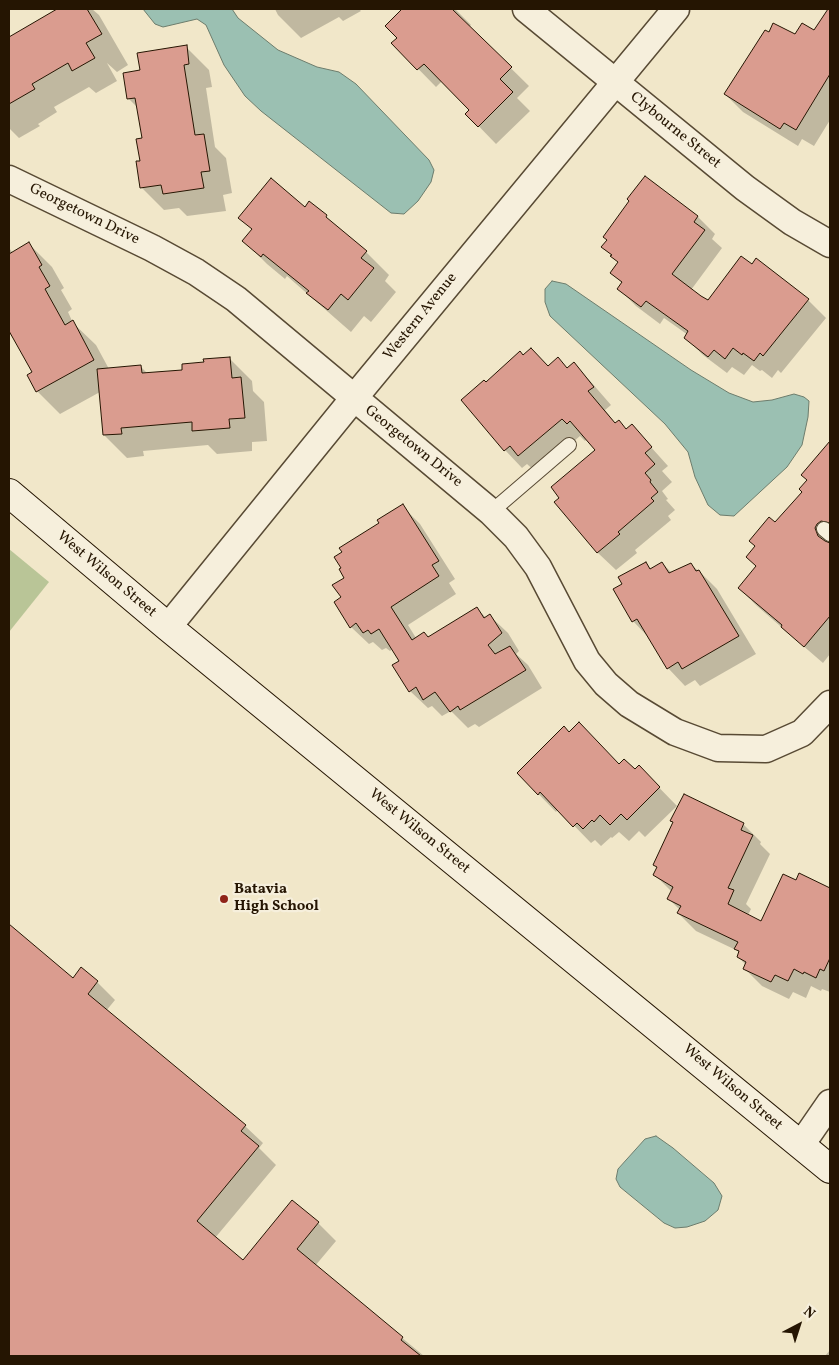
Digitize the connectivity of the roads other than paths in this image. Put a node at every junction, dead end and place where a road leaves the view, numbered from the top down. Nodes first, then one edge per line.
1 (526, 9) edge
2 (676, 9) edge
3 (615, 82) junction
4 (9, 179) edge
5 (830, 244) edge
6 (354, 398) junction
7 (569, 445) dead end
8 (9, 494) edge
9 (491, 512) junction
10 (168, 627) junction
11 (830, 704) edge
12 (830, 1103) edge
13 (801, 1145) junction
14 (830, 1169) edge

1 - 3 street, Clybourne Street
2 - 3 street, Western Avenue
3 - 5 street, Clybourne Street
3 - 6 street, Western Avenue
4 - 6 street, Georgetown Drive
6 - 9 street, Georgetown Drive
6 - 10 street, Western Avenue
7 - 9 lane
8 - 10 main road, West Wilson Street
9 - 11 street, Georgetown Drive
10 - 13 main road, West Wilson Street
12 - 13 street
13 - 14 main road, West Wilson Street

